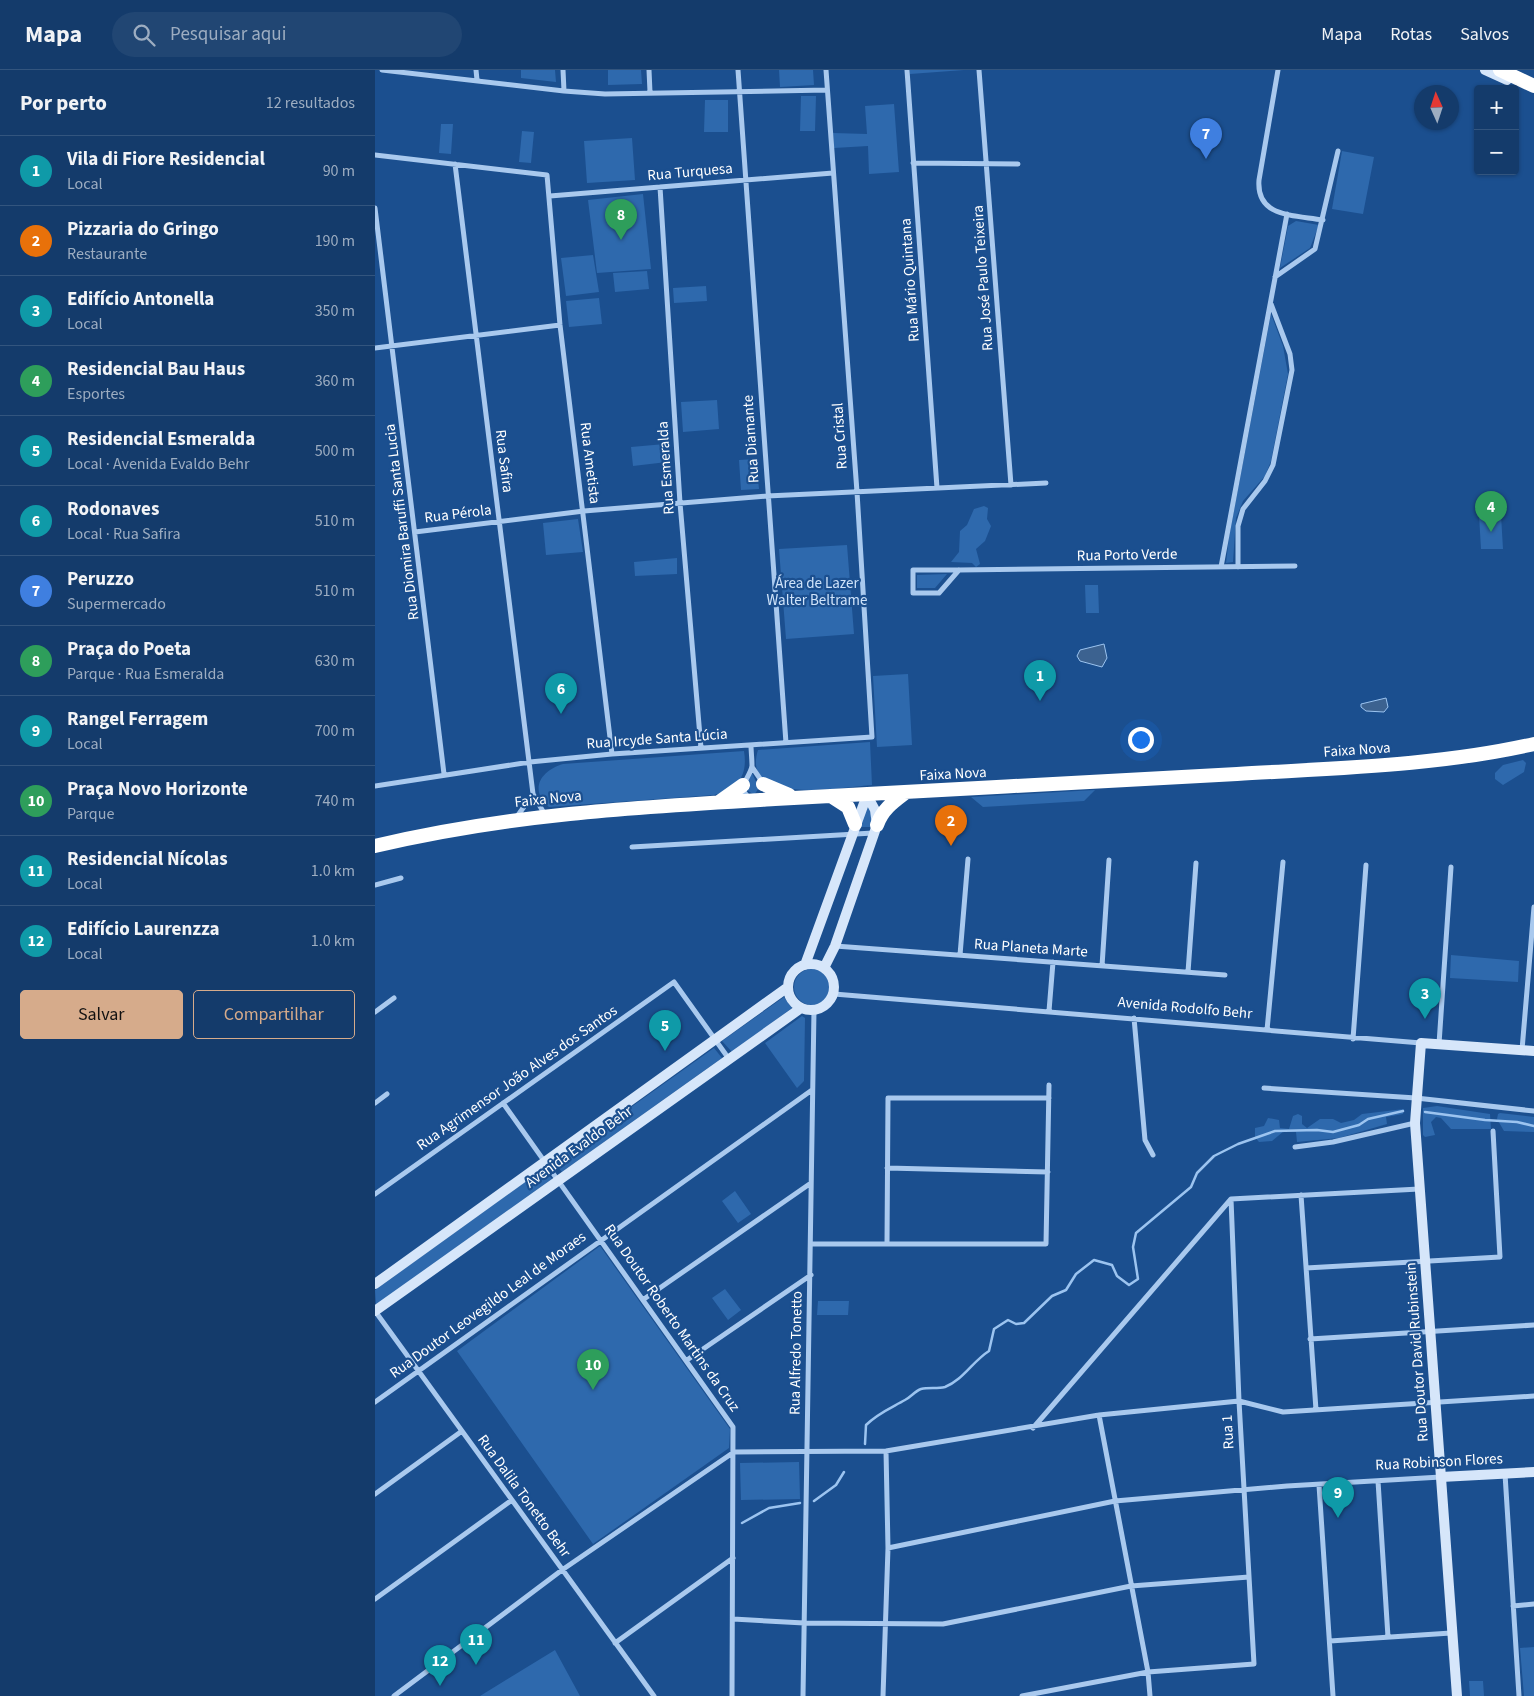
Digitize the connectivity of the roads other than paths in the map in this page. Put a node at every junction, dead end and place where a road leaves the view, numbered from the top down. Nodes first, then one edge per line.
1 (382, 70) edge
2 (390, 70) edge
3 (476, 70) edge
4 (563, 70) edge
5 (649, 70) edge
6 (738, 70) edge
7 (826, 70) edge
8 (907, 70) edge
9 (979, 70) edge
10 (1278, 70) edge
11 (1485, 70) edge
12 (1500, 70) edge
13 (477, 80) junction
14 (1534, 86) edge
15 (739, 90) junction
16 (827, 90) junction
17 (564, 92) junction
18 (650, 92) junction
19 (1534, 93) edge
20 (1338, 151) dead end
21 (375, 154) edge
22 (913, 163) junction
23 (987, 163) junction
24 (455, 164) junction
25 (1018, 164) dead end
26 (833, 173) junction
27 (745, 180) junction
28 (659, 187) junction
29 (550, 196) junction
30 (375, 208) edge
31 (1287, 214) junction
32 (1323, 220) junction
33 (377, 230) edge
34 (1275, 277) junction
35 (1270, 302) junction
36 (560, 325) junction
37 (476, 335) junction
38 (393, 346) junction
39 (375, 348) edge
40 (1046, 483) dead end
41 (1011, 485) junction
42 (937, 488) junction
43 (857, 492) junction
44 (767, 496) junction
45 (680, 503) junction
46 (584, 511) junction
47 (500, 522) junction
48 (415, 532) junction
49 (1295, 566) dead end
50 (1221, 567) junction
51 (1238, 567) junction
52 (959, 570) junction
53 (872, 737) joint
54 (785, 743) junction
55 (1534, 744) edge
56 (751, 745) junction
57 (701, 748) junction
58 (612, 754) junction
59 (530, 762) junction
60 (752, 767) junction
61 (444, 774) junction
62 (763, 784) junction
63 (743, 785) junction
64 (375, 786) edge
65 (906, 792) junction
66 (533, 794) junction
67 (867, 794) junction
68 (831, 796) junction
69 (800, 798) junction
70 (754, 800) junction
71 (719, 802) junction
72 (545, 816) junction
73 (515, 819) junction
74 (853, 829) junction
75 (875, 829) junction
76 (375, 846) edge
77 (632, 848) dead end
78 (968, 859) dead end
79 (1109, 860) dead end
80 (1283, 862) dead end
81 (1196, 863) dead end
82 (1366, 865) dead end
83 (1451, 867) dead end
84 (401, 878) dead end
85 (375, 885) edge
86 (1534, 906) edge
87 (835, 946) junction
88 (960, 955) junction
89 (1053, 962) junction
90 (805, 965) junction
91 (1102, 966) junction
92 (824, 968) junction
93 (1188, 972) junction
94 (1225, 975) dead end
95 (788, 987) junction
96 (834, 994) junction
97 (395, 998) dead end
98 (801, 1008) junction
99 (814, 1010) junction
100 (1049, 1011) junction
101 (375, 1012) edge
102 (1134, 1018) junction
103 (1267, 1030) junction
104 (1353, 1039) junction
105 (715, 1040) junction
106 (1421, 1044) junction
107 (1439, 1045) junction
108 (1522, 1050) junction
109 (1534, 1051) edge
110 (729, 1058) junction
111 (1049, 1085) dead end
112 (1264, 1088) dead end
113 (812, 1090) junction
114 (387, 1094) dead end
115 (1049, 1098) junction
116 (1416, 1098) junction
117 (375, 1102) edge
118 (503, 1103) junction
119 (1534, 1111) edge
120 (1415, 1123) junction
121 (1493, 1131) dead end
122 (1295, 1147) dead end
123 (1153, 1155) dead end
124 (546, 1161) junction
125 (887, 1168) junction
126 (1047, 1172) junction
127 (559, 1180) junction
128 (811, 1183) junction
129 (1420, 1189) junction
130 (375, 1194) edge
131 (1301, 1195) junction
132 (1231, 1199) junction
133 (601, 1239) junction
134 (887, 1243) junction
135 (811, 1244) junction
136 (1426, 1262) junction
137 (1306, 1268) junction
138 (811, 1275) junction
139 (375, 1284) edge
140 (644, 1300) junction
141 (375, 1311) edge
142 (1534, 1325) edge
143 (1430, 1331) junction
144 (1310, 1339) junction
145 (687, 1360) junction
146 (419, 1371) junction
147 (1534, 1396) edge
148 (1239, 1401) junction
149 (375, 1402) edge
150 (1435, 1403) junction
151 (1316, 1410) junction
152 (1099, 1415) junction
153 (1033, 1428) junction
154 (462, 1431) junction
155 (807, 1450) junction
156 (886, 1451) junction
157 (734, 1452) junction
158 (1534, 1472) edge
159 (1505, 1474) junction
160 (1441, 1477) junction
161 (1378, 1481) junction
162 (1319, 1485) junction
163 (1244, 1490) junction
164 (375, 1494) edge
165 (512, 1500) junction
166 (1115, 1501) junction
167 (888, 1548) junction
168 (733, 1558) junction
169 (562, 1570) junction
170 (1249, 1577) junction
171 (1131, 1586) junction
172 (375, 1599) edge
173 (1534, 1604) edge
174 (1513, 1606) junction
175 (733, 1619) junction
176 (804, 1623) junction
177 (886, 1624) junction
178 (1451, 1633) junction
179 (1388, 1637) junction
180 (1330, 1641) junction
181 (615, 1643) junction
182 (1148, 1672) junction
183 (394, 1696) edge
184 (654, 1696) edge
185 (731, 1696) edge
186 (803, 1696) edge
187 (883, 1696) edge
188 (1022, 1696) edge
189 (1150, 1696) edge
190 (1333, 1696) edge
191 (1457, 1696) edge
192 (1519, 1696) edge

1 - 2 street
2 - 13 street
3 - 13 street
4 - 17 street
5 - 18 street
6 - 15 street, Rua Diamante
7 - 16 street, Rua Cristal
8 - 22 street, Rua Mário Quintana
9 - 23 street, Rua José Paulo Teixeira
10 - 31 street
11 - 19 street
12 - 14 highway
13 - 17 street
15 - 16 street
15 - 18 street
15 - 27 street, Rua Diamante
16 - 26 street, Rua Cristal
17 - 18 street
20 - 32 street
21 - 24 street
22 - 23 street
22 - 42 street, Rua Mário Quintana
23 - 25 street
23 - 41 street, Rua José Paulo Teixeira
24 - 29 street, Rua Ametista
24 - 37 street, Rua Safira
26 - 27 street, Rua Turquesa
26 - 43 street, Rua Cristal
27 - 28 street, Rua Turquesa
27 - 44 street, Rua Diamante
28 - 29 street, Rua Turquesa
28 - 45 street, Rua Esmeralda
29 - 36 street, Rua Ametista
30 - 33 street, Rua Diomira Baruffi Santa Lucia
31 - 32 street
31 - 34 street
32 - 34 street
33 - 38 street, Rua Diomira Baruffi Santa Lucia
34 - 35 street
35 - 50 street
35 - 51 street
36 - 37 street
36 - 46 street, Rua Ametista
37 - 38 street
37 - 47 street, Rua Safira
38 - 39 street
38 - 48 street, Rua Diomira Baruffi Santa Lucia
40 - 41 street, Rua Pérola
41 - 42 street, Rua Pérola
42 - 43 street, Rua Pérola
43 - 44 street, Rua Pérola
43 - 53 street, Rua Cristal
44 - 45 street, Rua Pérola
44 - 54 street, Rua Diamante
45 - 46 street, Rua Pérola
45 - 57 street, Rua Esmeralda
46 - 47 street, Rua Pérola
46 - 58 street, Rua Ametista
47 - 48 street, Rua Pérola
47 - 59 street, Rua Safira
48 - 61 street, Rua Diomira Baruffi Santa Lucia
49 - 51 street, Rua Porto Verde
50 - 51 street, Rua Porto Verde
50 - 52 street, Rua Porto Verde
52 - 52 street, Rua Porto Verde
53 - 54 street, Rua Ircyde Santa Lúcia
54 - 56 street, Rua Ircyde Santa Lúcia
55 - 65 highway, Faixa Nova
56 - 57 street, Rua Ircyde Santa Lúcia
56 - 60 street
57 - 58 street, Rua Ircyde Santa Lúcia
58 - 59 street, Rua Ircyde Santa Lúcia
59 - 61 street, Rua Ircyde Santa Lúcia
59 - 66 street, Rua Safira
60 - 62 street
60 - 63 street
61 - 64 street, Rua Ircyde Santa Lúcia
62 - 69 highway
62 - 70 street
63 - 70 street
63 - 71 highway
65 - 67 highway, Faixa Nova
65 - 75 highway
66 - 72 street
66 - 73 street
67 - 68 highway, Faixa Nova
67 - 74 street
67 - 75 street
68 - 69 highway, Faixa Nova
68 - 74 highway
69 - 70 highway, Faixa Nova
70 - 71 highway, Faixa Nova
71 - 72 highway, Faixa Nova
72 - 73 highway, Faixa Nova
73 - 76 highway, Faixa Nova
74 - 75 street
74 - 77 street
74 - 90 street
75 - 87 street
78 - 88 street
79 - 91 street
80 - 103 street
81 - 93 street
82 - 104 street
83 - 107 street
84 - 85 street
86 - 108 street
87 - 88 street, Rua Planeta Marte
87 - 92 street
88 - 89 street, Rua Planeta Marte
89 - 91 street, Rua Planeta Marte
89 - 100 street
90 - 92 street
90 - 95 street
91 - 93 street, Rua Planeta Marte
92 - 96 street
93 - 94 street, Rua Planeta Marte
95 - 98 street
95 - 105 street, Avenida Evaldo Behr
96 - 99 street
96 - 100 street, Avenida Rodolfo Behr
97 - 101 street
98 - 99 street
98 - 110 street, Avenida Evaldo Behr
99 - 113 street, Rua Alfredo Tonetto
100 - 102 street, Avenida Rodolfo Behr
102 - 103 street, Avenida Rodolfo Behr
102 - 123 street
103 - 104 street, Avenida Rodolfo Behr
104 - 106 street, Avenida Rodolfo Behr
105 - 110 street
105 - 118 street, Rua Agrimensor João Alves dos Santos
105 - 124 street, Avenida Evaldo Behr
106 - 107 street, Avenida Rodolfo Behr
106 - 116 street, Rua Doutor David Rubinstein
107 - 108 street, Avenida Rodolfo Behr
108 - 109 street, Avenida Rodolfo Behr
110 - 127 street, Avenida Evaldo Behr
111 - 115 street
112 - 116 street
113 - 128 street, Rua Alfredo Tonetto
113 - 133 street, Rua Doutor Leovegildo Leal de Moraes
114 - 117 street
115 - 125 street
115 - 126 street
116 - 119 street
116 - 120 street, Rua Doutor David Rubinstein
118 - 124 street, Rua Doutor Roberto Martins da Cruz
118 - 130 street, Rua Agrimensor João Alves dos Santos
120 - 122 street
120 - 129 street, Rua Doutor David Rubinstein
121 - 136 street
124 - 127 street, Rua Doutor Roberto Martins da Cruz
124 - 139 street, Avenida Evaldo Behr
125 - 126 street
125 - 134 street
126 - 134 street
127 - 133 street, Rua Doutor Roberto Martins da Cruz
127 - 141 street, Avenida Evaldo Behr
128 - 135 street, Rua Alfredo Tonetto
128 - 140 street
129 - 131 street
129 - 136 street, Rua Doutor David Rubinstein
131 - 132 street
131 - 137 street
132 - 148 street, Rua 1
132 - 153 street
133 - 140 street, Rua Doutor Roberto Martins da Cruz
133 - 146 street, Rua Doutor Leovegildo Leal de Moraes
134 - 135 street
135 - 138 street, Rua Alfredo Tonetto
136 - 137 street
136 - 143 street, Rua Doutor David Rubinstein
137 - 144 street
138 - 145 street
138 - 155 street, Rua Alfredo Tonetto
140 - 145 street, Rua Doutor Roberto Martins da Cruz
141 - 146 street, Rua Dalila Tonetto Behr
142 - 143 street
143 - 144 street
143 - 150 street, Rua Doutor David Rubinstein
144 - 151 street
145 - 157 street, Rua Doutor Roberto Martins da Cruz
146 - 149 street, Rua Doutor Leovegildo Leal de Moraes
146 - 154 street, Rua Dalila Tonetto Behr
147 - 150 street
148 - 151 street
148 - 152 street
148 - 163 street, Rua 1
150 - 151 street
150 - 160 street, Rua Doutor David Rubinstein
152 - 153 street
152 - 166 street
153 - 156 street
154 - 164 street
154 - 165 street, Rua Dalila Tonetto Behr
155 - 156 street
155 - 157 street
155 - 176 street, Rua Alfredo Tonetto
156 - 167 street
157 - 168 street, Rua Doutor Roberto Martins da Cruz
157 - 169 street
158 - 159 street, Rua Robinson Flores
159 - 160 street, Rua Robinson Flores
159 - 174 street
160 - 161 street, Rua Robinson Flores
160 - 178 street, Rua Doutor David Rubinstein
161 - 162 street, Rua Robinson Flores
161 - 179 street
162 - 163 street, Rua Robinson Flores
162 - 180 street
163 - 166 street, Rua Robinson Flores
163 - 170 street, Rua 1
165 - 169 street, Rua Dalila Tonetto Behr
165 - 172 street
166 - 167 street, Rua Robinson Flores
166 - 171 street
167 - 177 street
168 - 175 street, Rua Doutor Roberto Martins da Cruz
168 - 181 street
169 - 181 street, Rua Dalila Tonetto Behr
169 - 183 street
170 - 171 street
170 - 182 street, Rua 1
171 - 177 street
171 - 182 street
173 - 174 street
174 - 192 street
175 - 176 street
175 - 185 street, Rua Doutor Roberto Martins da Cruz
176 - 177 street
176 - 186 street, Rua Alfredo Tonetto
177 - 187 street
178 - 179 street
178 - 191 street, Rua Doutor David Rubinstein
179 - 180 street
180 - 190 street
181 - 184 street, Rua Dalila Tonetto Behr
182 - 188 street
182 - 189 street

